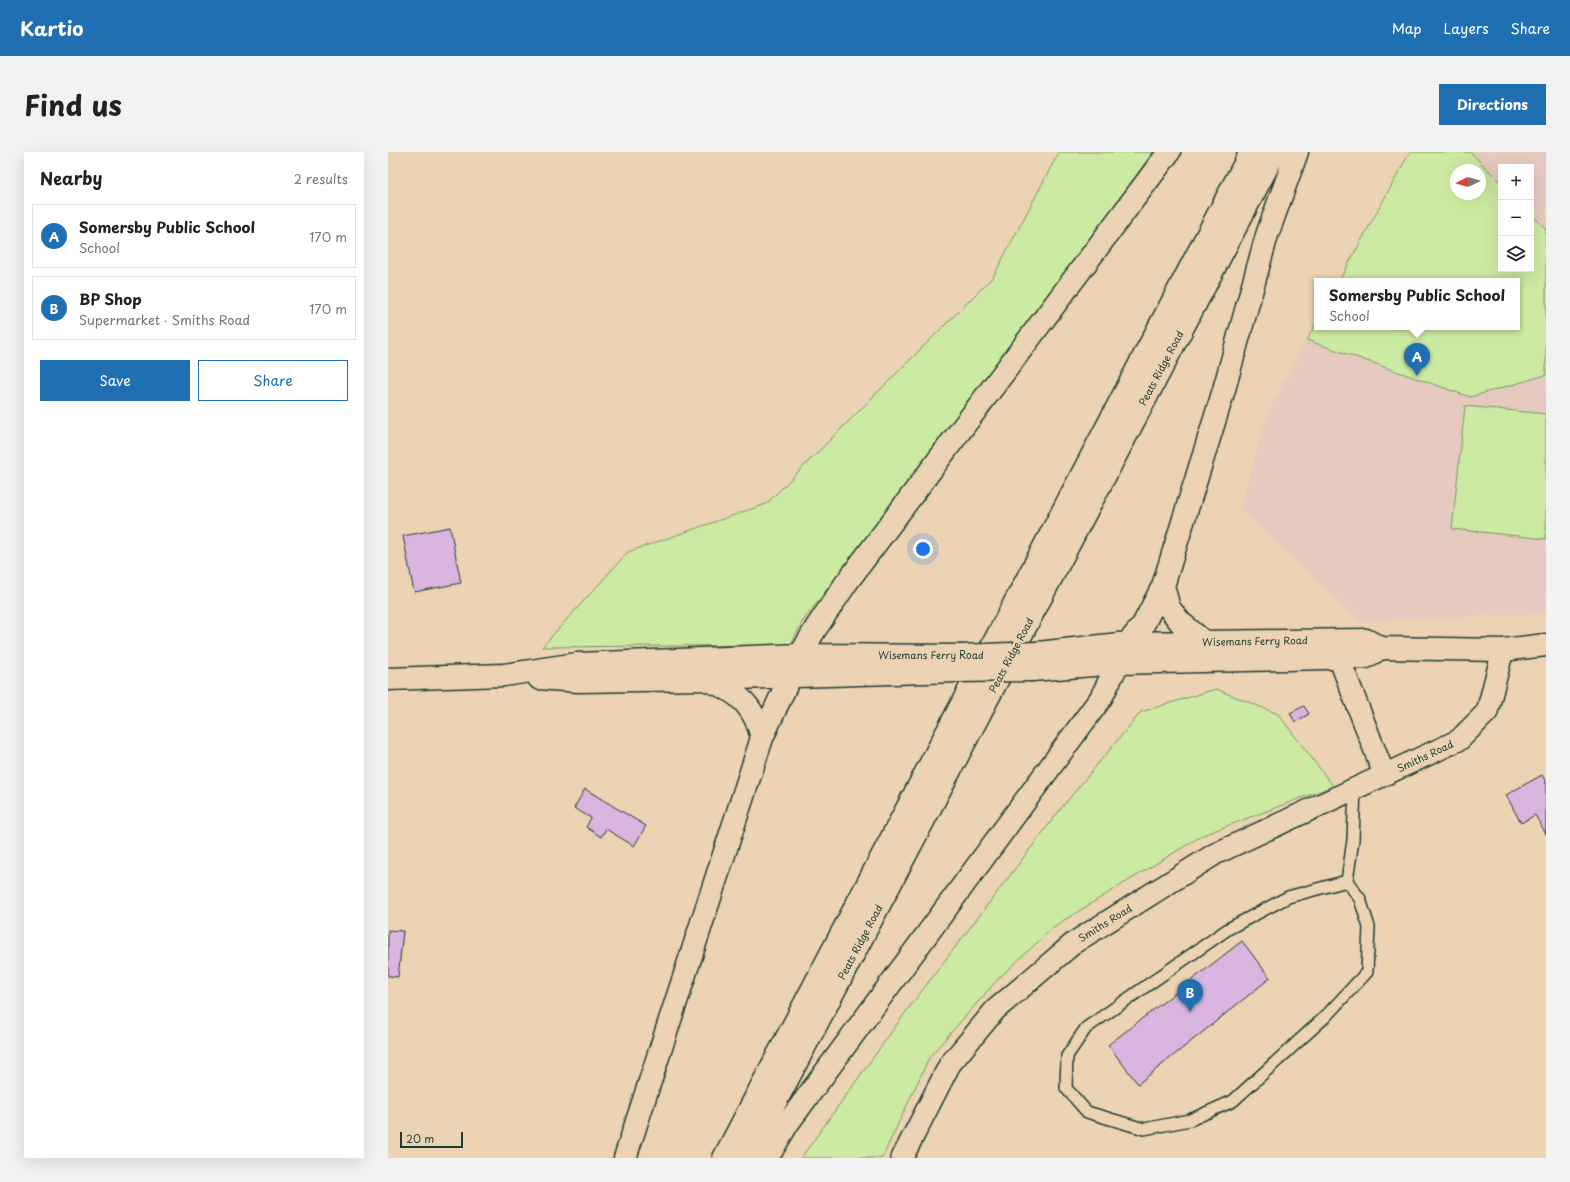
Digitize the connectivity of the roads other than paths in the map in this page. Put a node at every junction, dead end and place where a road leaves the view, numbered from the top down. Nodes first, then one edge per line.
1 (1169, 152) edge
2 (1251, 152) edge
3 (1275, 152) edge
4 (1297, 152) edge
5 (1163, 586) junction
6 (1204, 642) junction
7 (1128, 643) junction
8 (1546, 645) edge
9 (1381, 648) junction
10 (1503, 650) junction
11 (800, 655) junction
12 (1339, 658) junction
13 (1035, 661) junction
14 (959, 663) junction
15 (1117, 663) junction
16 (504, 674) junction
17 (790, 677) junction
18 (388, 679) edge
19 (704, 679) junction
20 (762, 738) junction
21 (1384, 774) junction
22 (1355, 788) junction
23 (1346, 881) junction
24 (625, 1158) edge
25 (724, 1158) edge
26 (746, 1158) edge
27 (767, 1158) edge
28 (902, 1158) edge

1 - 11 main road
2 - 25 main road, Peats Ridge Road
3 - 26 main road, Peats Ridge Road
4 - 5 main road
5 - 6 main road
5 - 7 main road
6 - 7 main road, Wisemans Ferry Road
6 - 9 main road, Wisemans Ferry Road
7 - 13 main road, Wisemans Ferry Road
7 - 15 main road
8 - 10 main road, Wisemans Ferry Road
9 - 10 main road, Wisemans Ferry Road
9 - 12 main road, Wisemans Ferry Road
10 - 21 street, Smiths Road
11 - 14 main road, Wisemans Ferry Road
11 - 16 main road, Wisemans Ferry Road
11 - 17 main road
12 - 15 main road, Wisemans Ferry Road
12 - 21 street, Smiths Road
13 - 14 main road, Wisemans Ferry Road, bridge
13 - 15 main road, Wisemans Ferry Road
14 - 17 main road, Wisemans Ferry Road
15 - 27 main road
16 - 18 main road, Wisemans Ferry Road
16 - 19 main road, Wisemans Ferry Road
17 - 19 main road, Wisemans Ferry Road
17 - 20 main road
19 - 20 main road
20 - 24 main road
21 - 22 street, Smiths Road
22 - 23 lane
22 - 28 street, Smiths Road
23 - 23 lane

